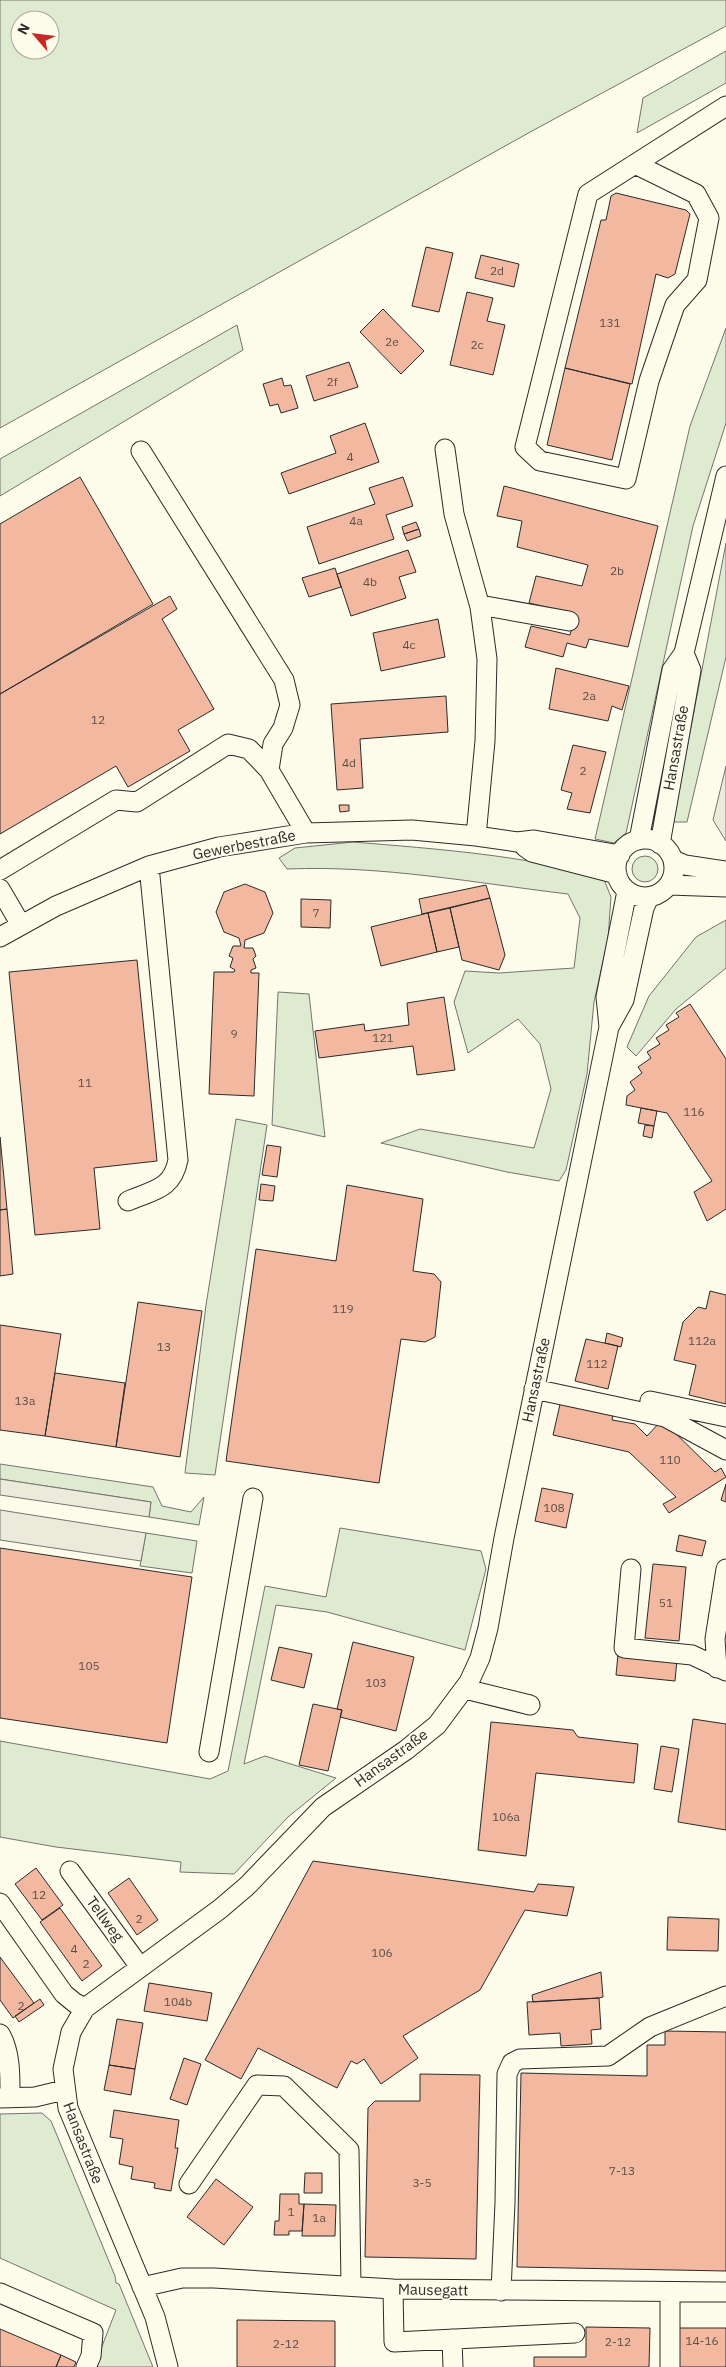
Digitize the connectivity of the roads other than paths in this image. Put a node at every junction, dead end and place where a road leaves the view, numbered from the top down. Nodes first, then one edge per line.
1 (726, 106) edge
2 (635, 164) junction
3 (445, 449) dead end
4 (141, 450) dead end
5 (726, 476) edge
6 (480, 605) junction
7 (569, 621) dead end
8 (684, 653) junction
9 (269, 770) junction
10 (306, 833) junction
11 (476, 836) junction
12 (640, 840) junction
13 (517, 842) junction
14 (660, 844) junction
15 (620, 855) junction
16 (673, 860) junction
17 (149, 866) junction
18 (0, 870) edge
19 (726, 870) edge
20 (617, 874) junction
21 (669, 885) junction
22 (726, 887) edge
23 (0, 889) edge
24 (628, 891) junction
25 (649, 897) junction
26 (21, 925) junction
27 (0, 937) edge
28 (609, 1028) junction
29 (128, 1201) dead end
30 (535, 1384) junction
31 (726, 1417) edge
32 (726, 1450) edge
33 (252, 1498) dead end
34 (631, 1569) dead end
35 (726, 1569) edge
36 (722, 1670) edge
37 (465, 1689) junction
38 (530, 1705) dead end
39 (209, 1752) dead end
40 (70, 1871) dead end
41 (0, 1902) edge
42 (140, 1967) junction
43 (726, 1996) edge
44 (85, 2008) junction
45 (0, 2034) edge
46 (64, 2090) junction
47 (5, 2098) edge
48 (189, 2184) dead end
49 (351, 2286) junction
50 (142, 2288) junction
51 (393, 2289) junction
52 (501, 2291) junction
53 (726, 2292) edge
54 (0, 2293) edge
55 (670, 2293) junction
56 (575, 2333) dead end
57 (452, 2339) junction
58 (86, 2367) edge
59 (168, 2367) edge
60 (453, 2367) edge
61 (670, 2367) edge

1 - 2 street
2 - 2 street
3 - 6 street
4 - 9 street
5 - 8 street, Hansastraße
6 - 7 street
6 - 11 street
8 - 12 street, Hansastraße
8 - 14 street, Hansastraße
9 - 10 street
9 - 18 street
10 - 11 street, Gewerbestraße
10 - 17 street, Gewerbestraße
11 - 13 street, Gewerbestraße
12 - 14 street
12 - 15 street
13 - 15 street, Gewerbestraße
13 - 20 street, Gewerbestraße
14 - 16 street
15 - 20 street
16 - 19 street
16 - 21 street
17 - 26 street, Gewerbestraße
17 - 29 street
20 - 24 street
21 - 22 street
21 - 25 street
23 - 26 street
24 - 25 street
24 - 28 street, Hansastraße
25 - 28 street, Hansastraße
26 - 27 street, Gewerbestraße
28 - 30 street, Hansastraße
30 - 31 street
30 - 32 street
30 - 37 street, Hansastraße
33 - 39 street
34 - 36 street
35 - 36 street
37 - 38 street
37 - 42 street, Hansastraße
40 - 42 street, Tellweg
41 - 44 street
42 - 44 street, Hansastraße
43 - 52 street
44 - 46 street, Hansastraße
45 - 47 street
46 - 47 street
46 - 50 street, Hansastraße
48 - 49 street
49 - 50 street, Mausegatt
49 - 51 street, Mausegatt
50 - 59 street, Hansastraße
51 - 52 street, Mausegatt
51 - 57 street
52 - 55 street, Mausegatt
53 - 55 street, Mausegatt
54 - 58 street
55 - 61 street
56 - 57 street
57 - 60 street

